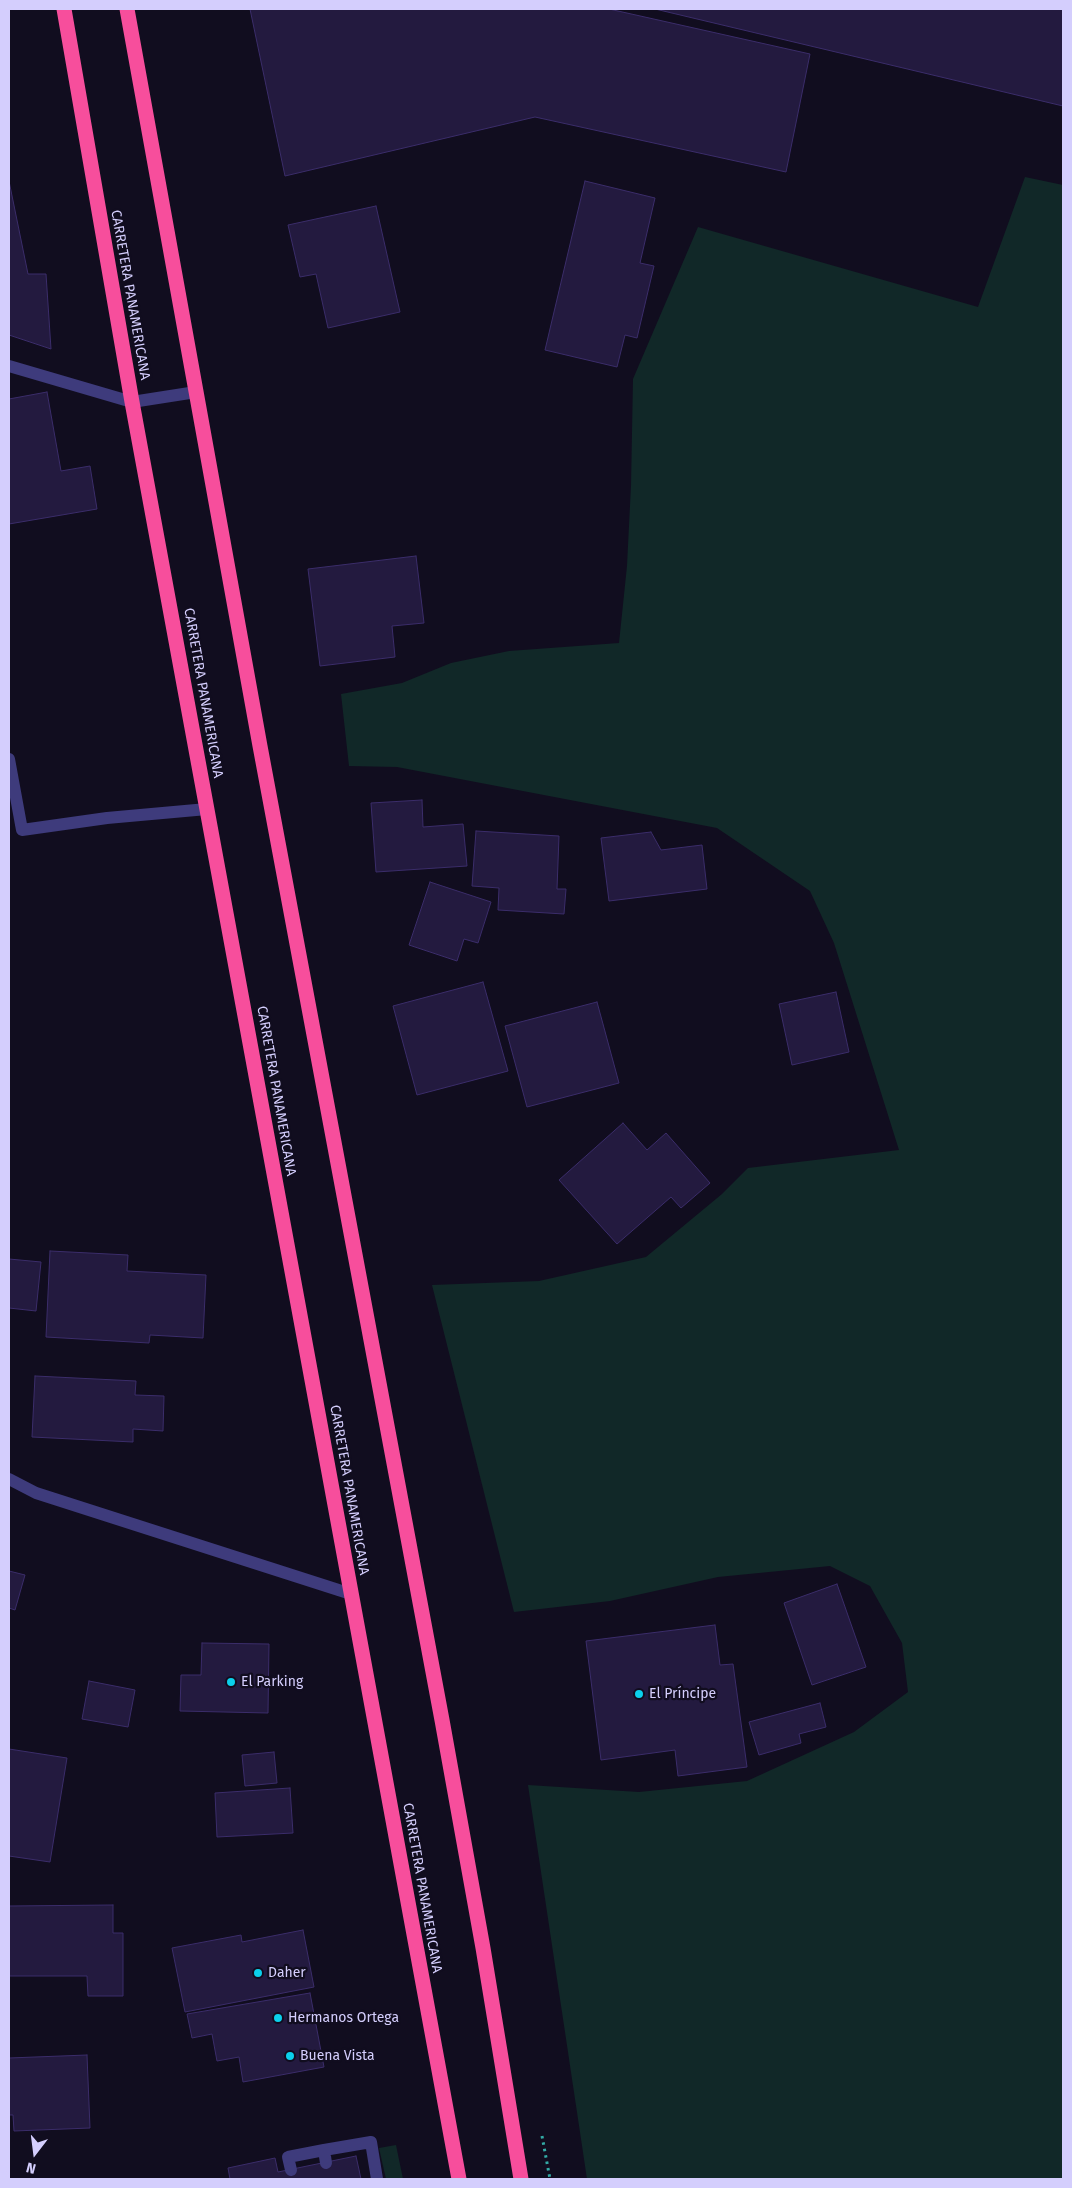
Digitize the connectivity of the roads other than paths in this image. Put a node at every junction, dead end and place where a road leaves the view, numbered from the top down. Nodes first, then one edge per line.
1 (64, 9) edge
2 (127, 9) edge
3 (9, 366) edge
4 (196, 392) junction
5 (132, 402) junction
6 (9, 759) edge
7 (208, 809) junction
8 (9, 1479) edge
9 (351, 1594) junction
10 (291, 2170) dead end
11 (377, 2179) edge
12 (459, 2179) edge
13 (521, 2179) edge

1 - 5 highway, CARRETERA PANAMERICANA
2 - 4 highway
3 - 5 street
4 - 5 street
4 - 13 highway
5 - 7 highway, CARRETERA PANAMERICANA
6 - 7 street
7 - 9 highway, CARRETERA PANAMERICANA
8 - 9 street
9 - 12 highway, CARRETERA PANAMERICANA
10 - 11 street

